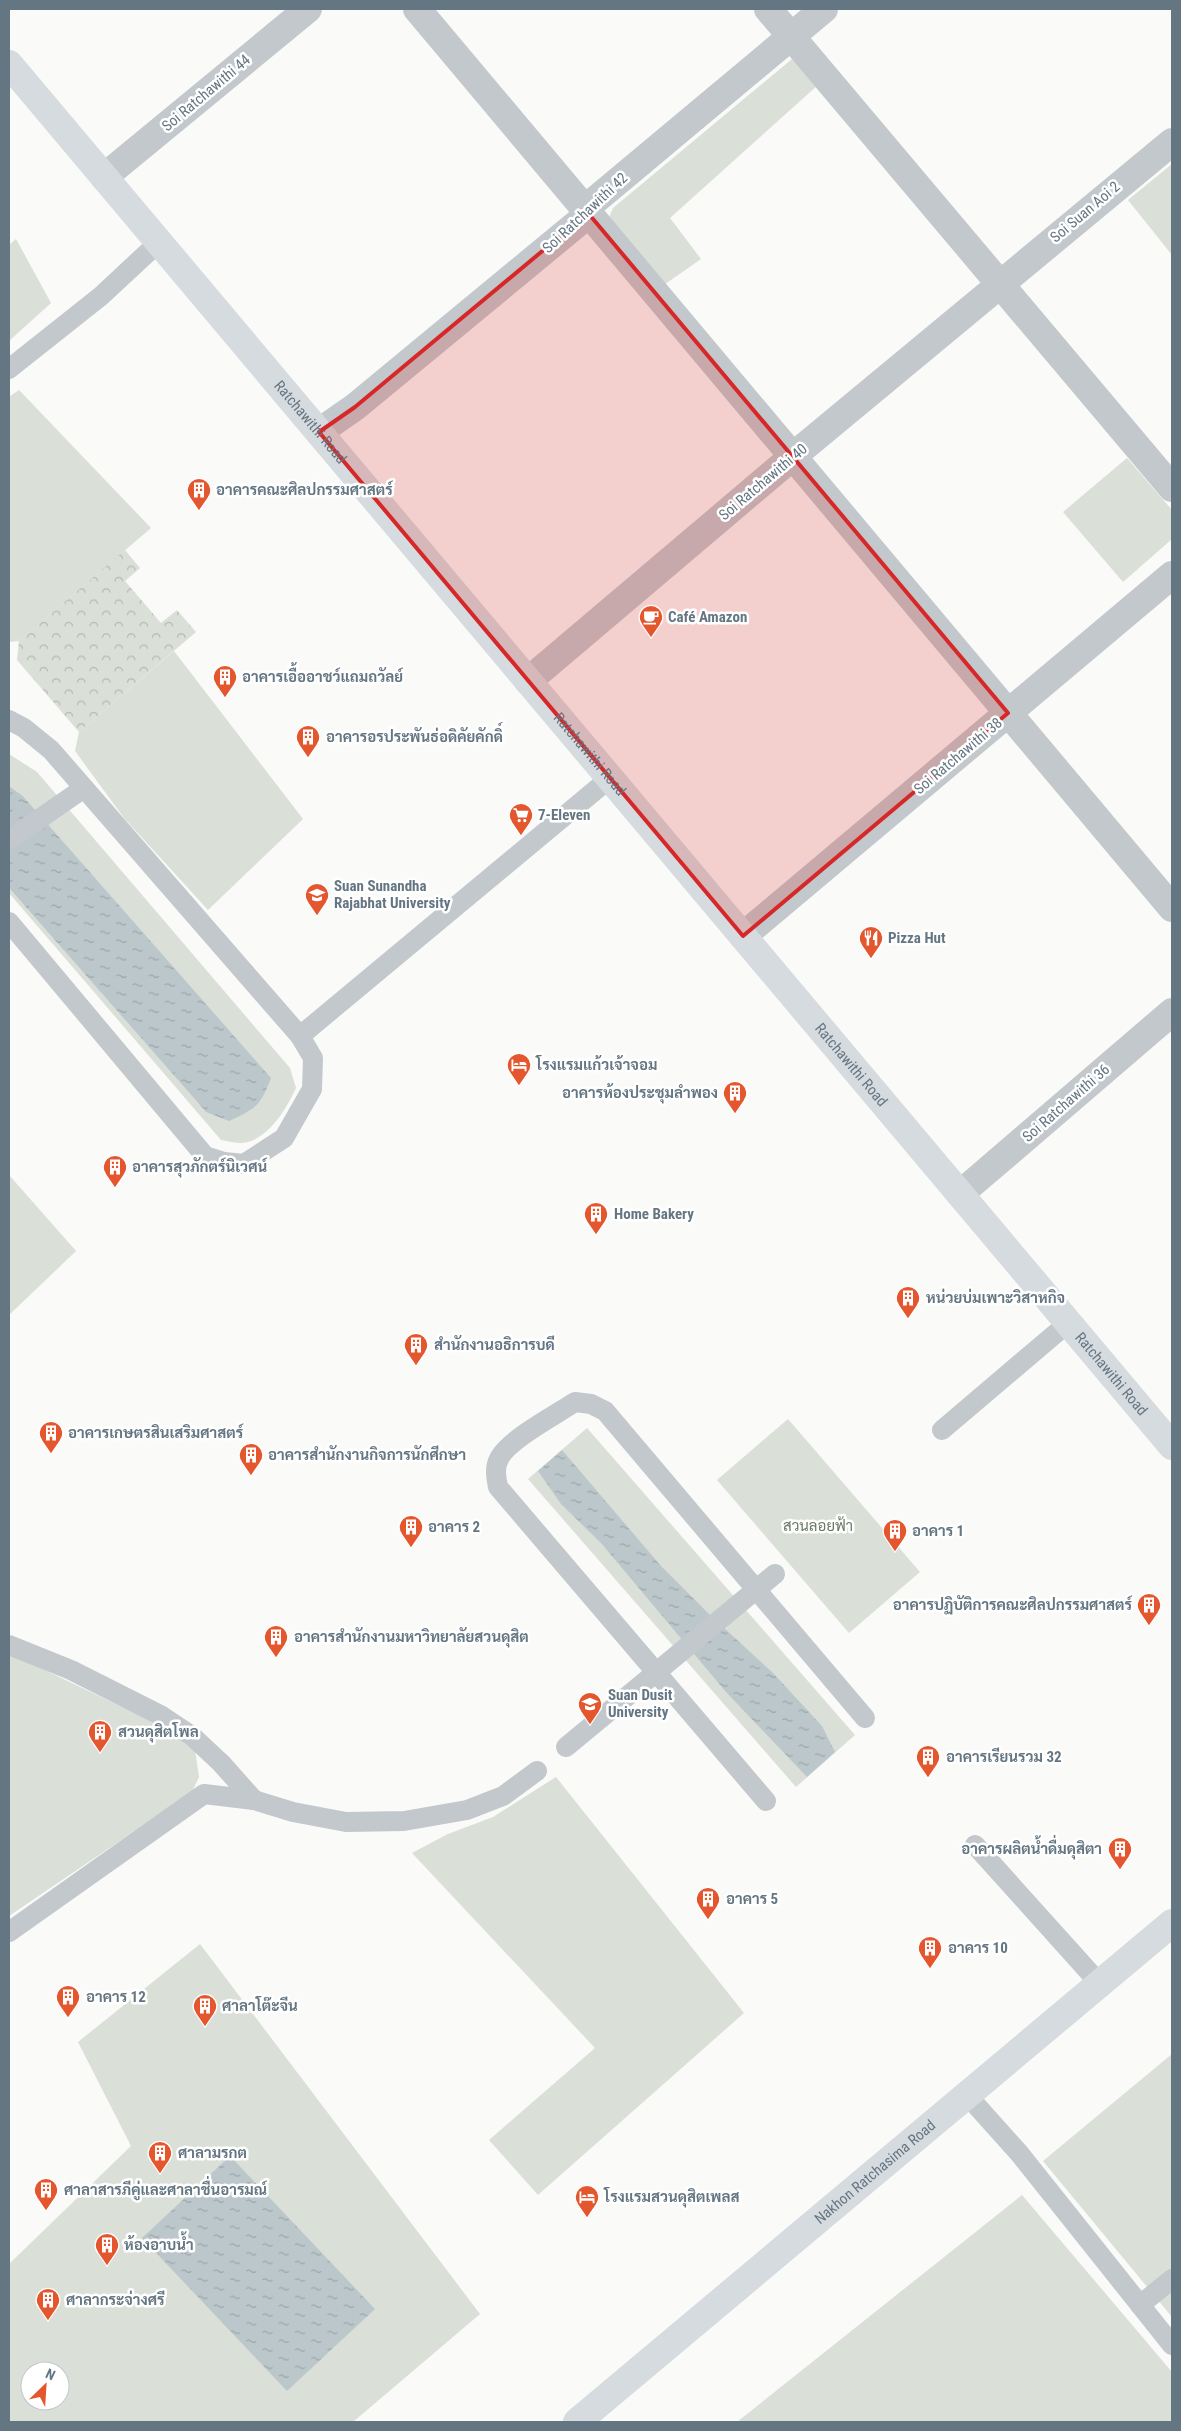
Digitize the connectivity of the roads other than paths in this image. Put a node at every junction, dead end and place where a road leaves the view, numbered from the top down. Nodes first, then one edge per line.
1 (308, 9) edge
2 (416, 9) edge
3 (768, 9) edge
4 (824, 9) edge
5 (791, 36) junction
6 (9, 64) edge
7 (1172, 142) edge
8 (104, 177) junction
9 (588, 213) junction
10 (159, 242) junction
11 (1000, 284) junction
12 (9, 368) edge
13 (319, 432) junction
14 (793, 456) junction
15 (1172, 488) edge
16 (1172, 575) edge
17 (528, 681) junction
18 (1008, 713) junction
19 (9, 720) edge
20 (610, 778) junction
21 (84, 788) junction
22 (9, 840) edge
23 (1172, 908) edge
24 (9, 922) edge
25 (743, 936) junction
26 (1172, 1012) edge
27 (300, 1036) junction
28 (960, 1194) junction
29 (1068, 1323) junction
30 (942, 1430) dead end
31 (1170, 1437) edge
32 (775, 1574) dead end
33 (757, 1589) junction
34 (9, 1645) edge
35 (657, 1673) junction
36 (865, 1718) dead end
37 (566, 1747) dead end
38 (537, 1771) dead end
39 (254, 1800) junction
40 (766, 1801) dead end
41 (975, 1845) dead end
42 (1172, 1923) edge
43 (9, 1932) edge
44 (1100, 1984) junction
45 (968, 2095) junction
46 (1172, 2278) edge
47 (1140, 2305) junction
48 (1172, 2345) edge
49 (577, 2422) edge

1 - 8 street, Soi Ratchawithi 44
2 - 9 street
3 - 5 street
4 - 5 street, Soi Ratchawithi 42
5 - 9 street, Soi Ratchawithi 42
5 - 11 street
6 - 8 main road, Ratchawithi Road
7 - 11 street, Soi Suan Aoi 2
8 - 10 main road, Ratchawithi Road
9 - 13 street, Soi Ratchawithi 42
9 - 14 street
10 - 12 lane
10 - 13 main road, Ratchawithi Road
11 - 14 street, Soi Ratchawithi 40
11 - 15 street
13 - 17 main road, Ratchawithi Road
14 - 17 street, Soi Ratchawithi 40
14 - 18 street
16 - 18 street, Soi Ratchawithi 38
17 - 20 main road, Ratchawithi Road
18 - 23 street
18 - 25 street, Soi Ratchawithi 38
19 - 21 lane
20 - 25 main road, Ratchawithi Road
20 - 27 lane
21 - 22 lane
21 - 27 lane
24 - 27 lane
25 - 28 main road, Ratchawithi Road
26 - 28 street, Soi Ratchawithi 36
28 - 29 main road, Ratchawithi Road
29 - 30 lane
29 - 31 main road, Ratchawithi Road
32 - 33 lane
33 - 35 lane
33 - 35 lane
33 - 36 lane
34 - 39 lane
35 - 37 lane
35 - 40 lane
38 - 39 lane
39 - 43 lane
41 - 44 lane
42 - 44 main road, Nakhon Ratchasima Road
44 - 45 main road, Nakhon Ratchasima Road
45 - 47 lane
45 - 49 main road, Nakhon Ratchasima Road
46 - 47 lane
47 - 48 lane

